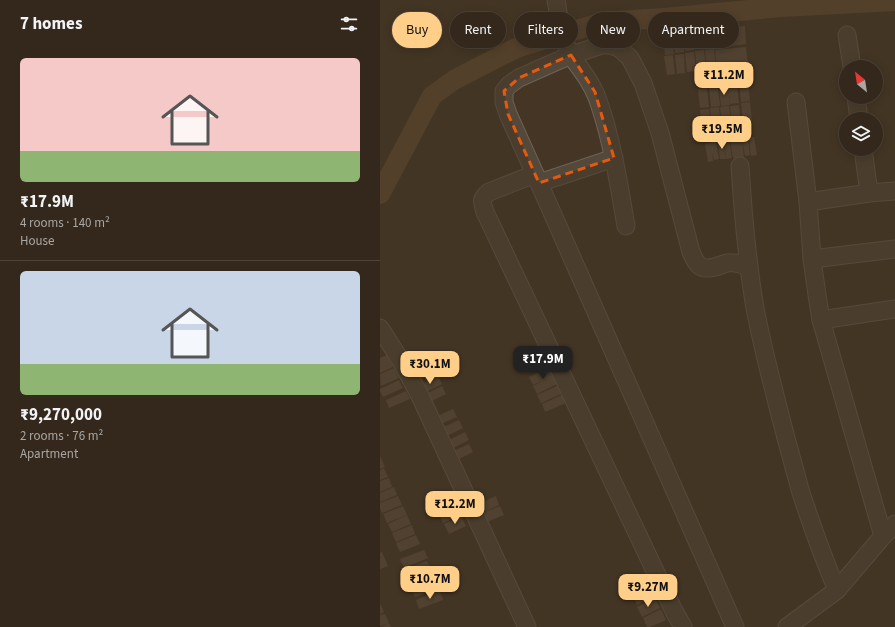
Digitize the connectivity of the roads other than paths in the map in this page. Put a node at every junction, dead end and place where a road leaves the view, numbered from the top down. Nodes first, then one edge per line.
1 (847, 35) dead end
2 (578, 47) edge
3 (568, 48) joint
4 (851, 60) edge
5 (796, 102) dead end
6 (864, 156) edge
7 (614, 158) junction
8 (740, 166) dead end
9 (537, 179) junction
10 (895, 191) edge
11 (869, 193) junction
12 (808, 202) junction
13 (626, 226) dead end
14 (895, 249) edge
15 (812, 259) junction
16 (749, 267) junction
17 (895, 309) edge
18 (821, 320) junction
19 (380, 328) edge
20 (889, 530) edge
21 (837, 590) junction
22 (527, 627) edge
23 (683, 627) edge
24 (735, 627) edge
25 (786, 627) edge

1 - 4 street
2 - 16 street
3 - 7 street
3 - 9 street
5 - 12 street
6 - 11 street
7 - 9 street
7 - 13 street
8 - 16 street
9 - 23 street
9 - 24 street
10 - 11 street
11 - 12 street
12 - 15 street
14 - 15 street
15 - 18 street
16 - 21 street
17 - 18 street
18 - 20 street
19 - 22 street
20 - 21 street
21 - 25 street

